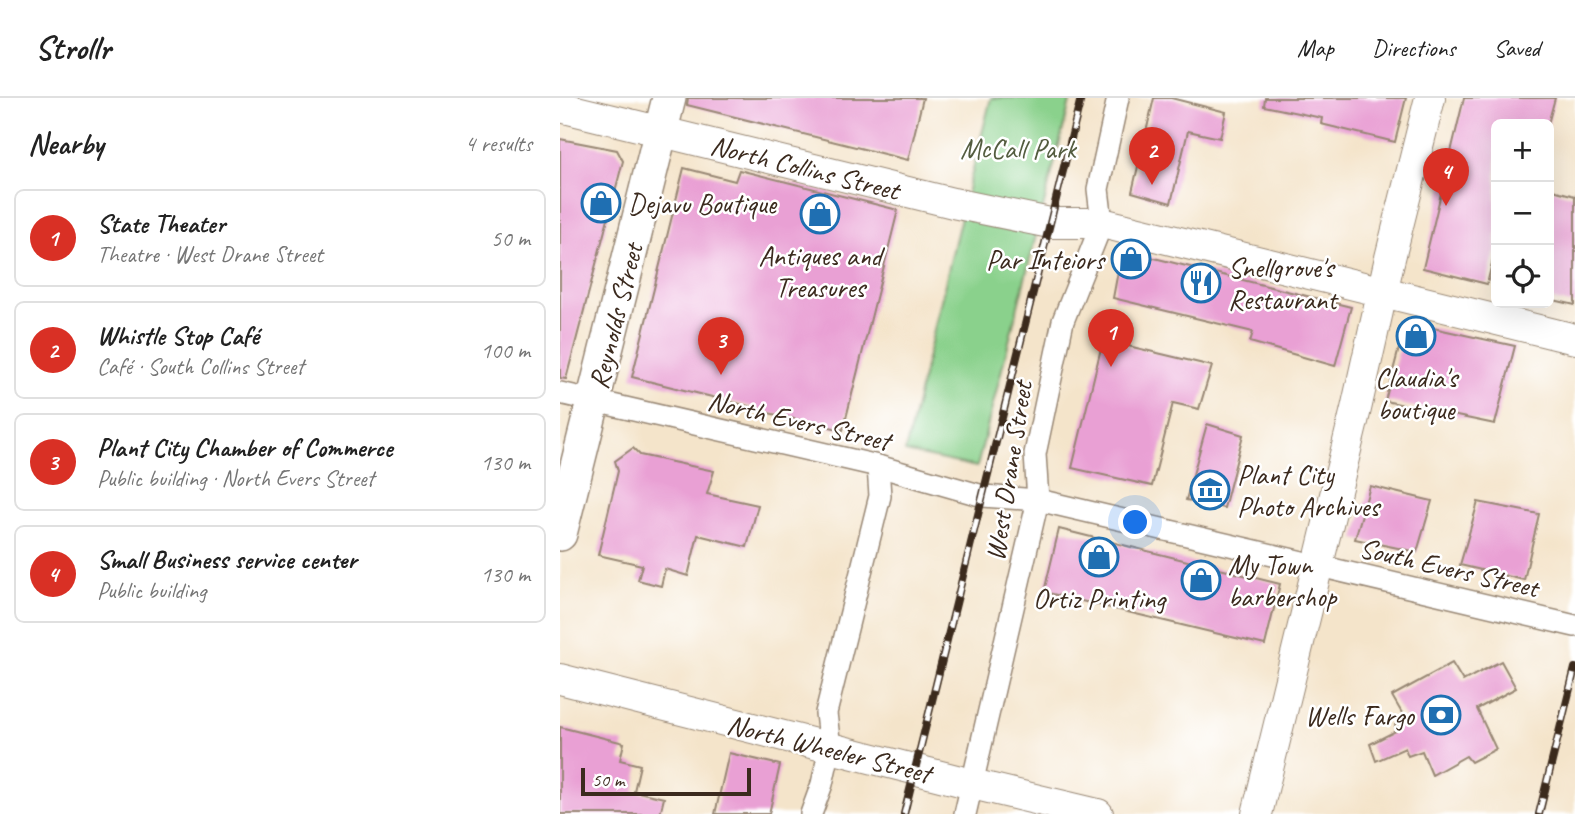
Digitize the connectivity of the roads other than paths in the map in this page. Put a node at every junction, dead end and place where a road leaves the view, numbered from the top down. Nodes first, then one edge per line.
1 (669, 98) edge
2 (1118, 98) edge
3 (1430, 98) edge
4 (560, 107) edge
5 (661, 132) junction
6 (1101, 223) junction
7 (1382, 292) junction
8 (1575, 339) edge
9 (560, 393) edge
10 (594, 401) junction
11 (878, 466) junction
12 (982, 496) joint
13 (1038, 500) junction
14 (560, 534) edge
15 (1317, 565) junction
16 (1575, 626) edge
17 (560, 680) edge
18 (830, 748) junction
19 (972, 784) junction
20 (811, 814) edge
21 (965, 814) edge
22 (1098, 814) edge
23 (1257, 814) edge

1 - 5 main road, Reynolds Street
2 - 6 street
3 - 7 street
4 - 5 street, North Collins Street
5 - 6 street, North Collins Street
5 - 10 main road, Reynolds Street
6 - 7 street, North Collins Street
6 - 13 street, West Drane Street
7 - 8 street, North Collins Street
7 - 15 street
9 - 10 street, North Evers Street
10 - 11 street, North Evers Street
10 - 14 main road, Reynolds Street
11 - 12 street, North Evers Street
11 - 18 street
12 - 13 street, South Evers Street
13 - 15 street, South Evers Street
13 - 19 street, West Drane Street
15 - 16 street, South Evers Street
15 - 23 street
17 - 18 street, North Wheeler Street
18 - 19 street, North Wheeler Street
18 - 20 street
19 - 21 street, West Drane Street
19 - 22 street, North Wheeler Street

